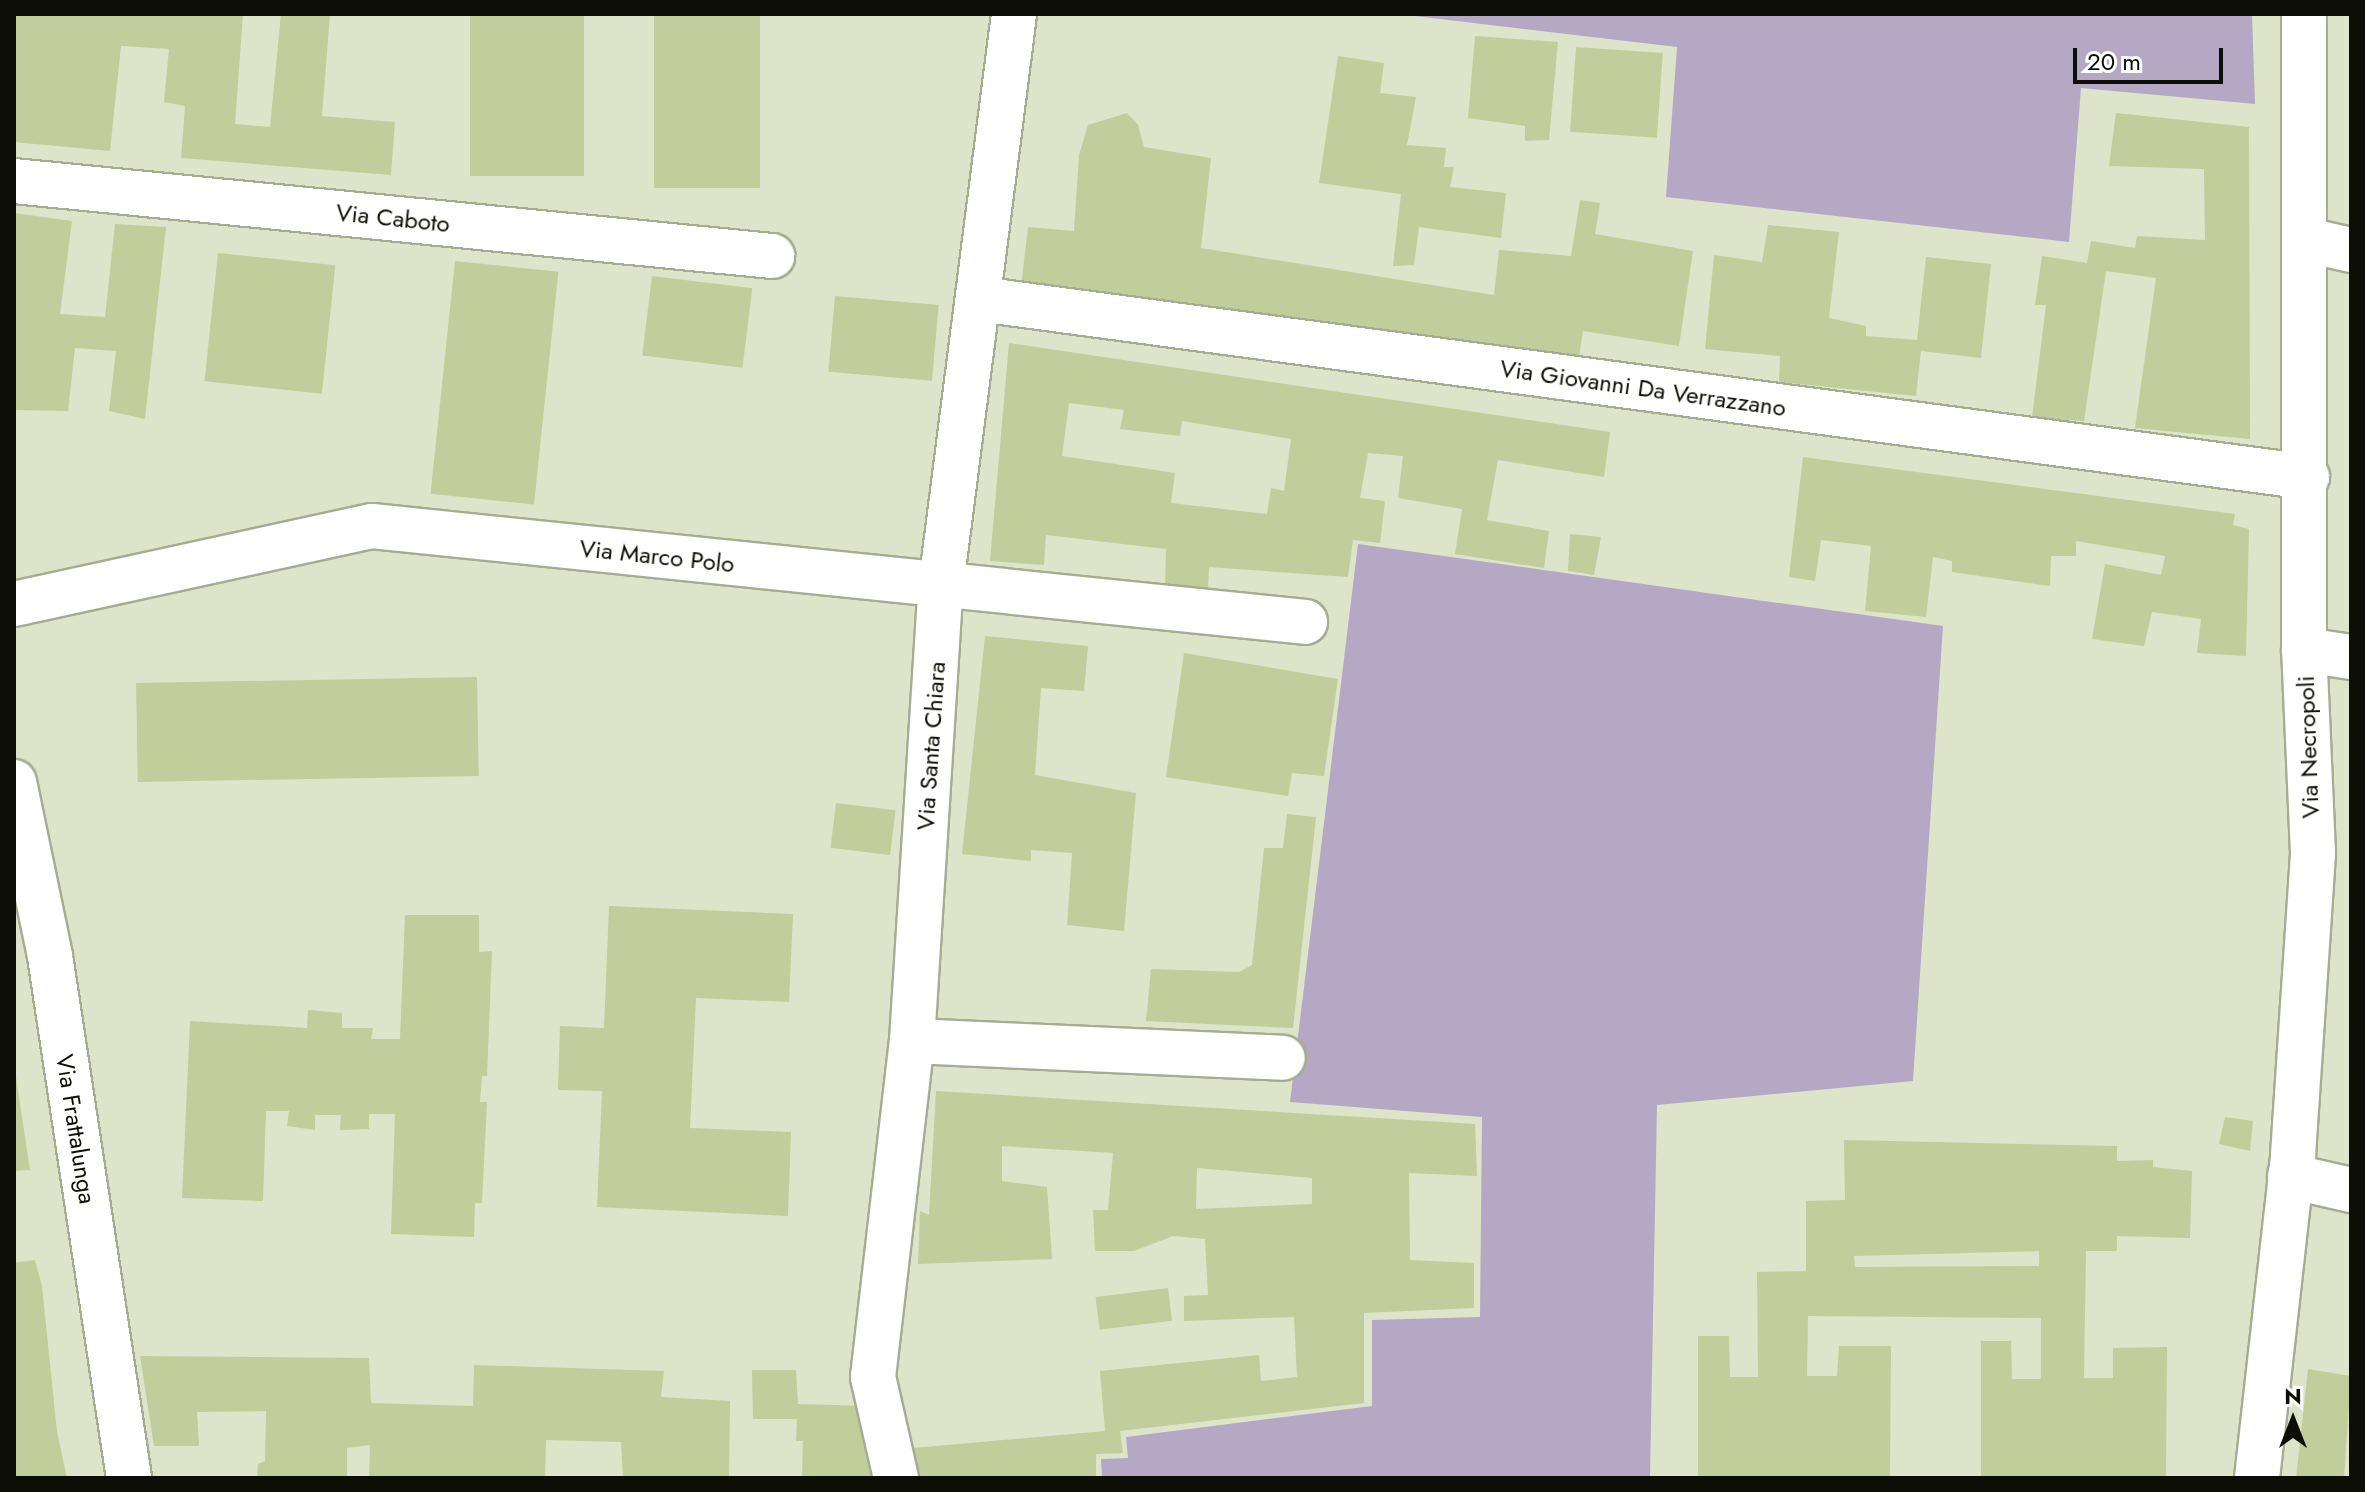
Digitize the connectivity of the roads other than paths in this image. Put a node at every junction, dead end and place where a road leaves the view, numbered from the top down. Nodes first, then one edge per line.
1 (1014, 14) edge
2 (2304, 14) edge
3 (14, 181) edge
4 (2307, 240) junction
5 (2351, 250) edge
6 (772, 256) dead end
7 (979, 299) junction
8 (2307, 477) junction
9 (941, 585) junction
10 (14, 604) edge
11 (1305, 622) dead end
12 (2304, 650) junction
13 (2351, 657) edge
14 (14, 782) edge
15 (912, 1041) junction
16 (1283, 1058) dead end
17 (2292, 1166) junction
18 (2351, 1166) edge
19 (2351, 1190) edge
20 (129, 1478) edge
21 (896, 1478) edge
22 (2257, 1478) edge

1 - 7 street, Via Santa Chiara
2 - 4 street, Via Necropoli
3 - 6 street, Via Caboto
4 - 5 street
4 - 8 street, Via Necropoli
7 - 8 street, Via Giovanni Da Verrazzano
7 - 9 street, Via Santa Chiara
8 - 12 street, Via Necropoli
9 - 10 street, Via Marco Polo
9 - 11 street, Via Marco Polo
9 - 15 street, Via Santa Chiara
12 - 13 street
12 - 17 street, Via Necropoli
14 - 20 street, Via Frattalunga
15 - 16 street
15 - 21 street, Via Santa Chiara
17 - 18 street
17 - 19 street
17 - 22 street, Via Necropoli

